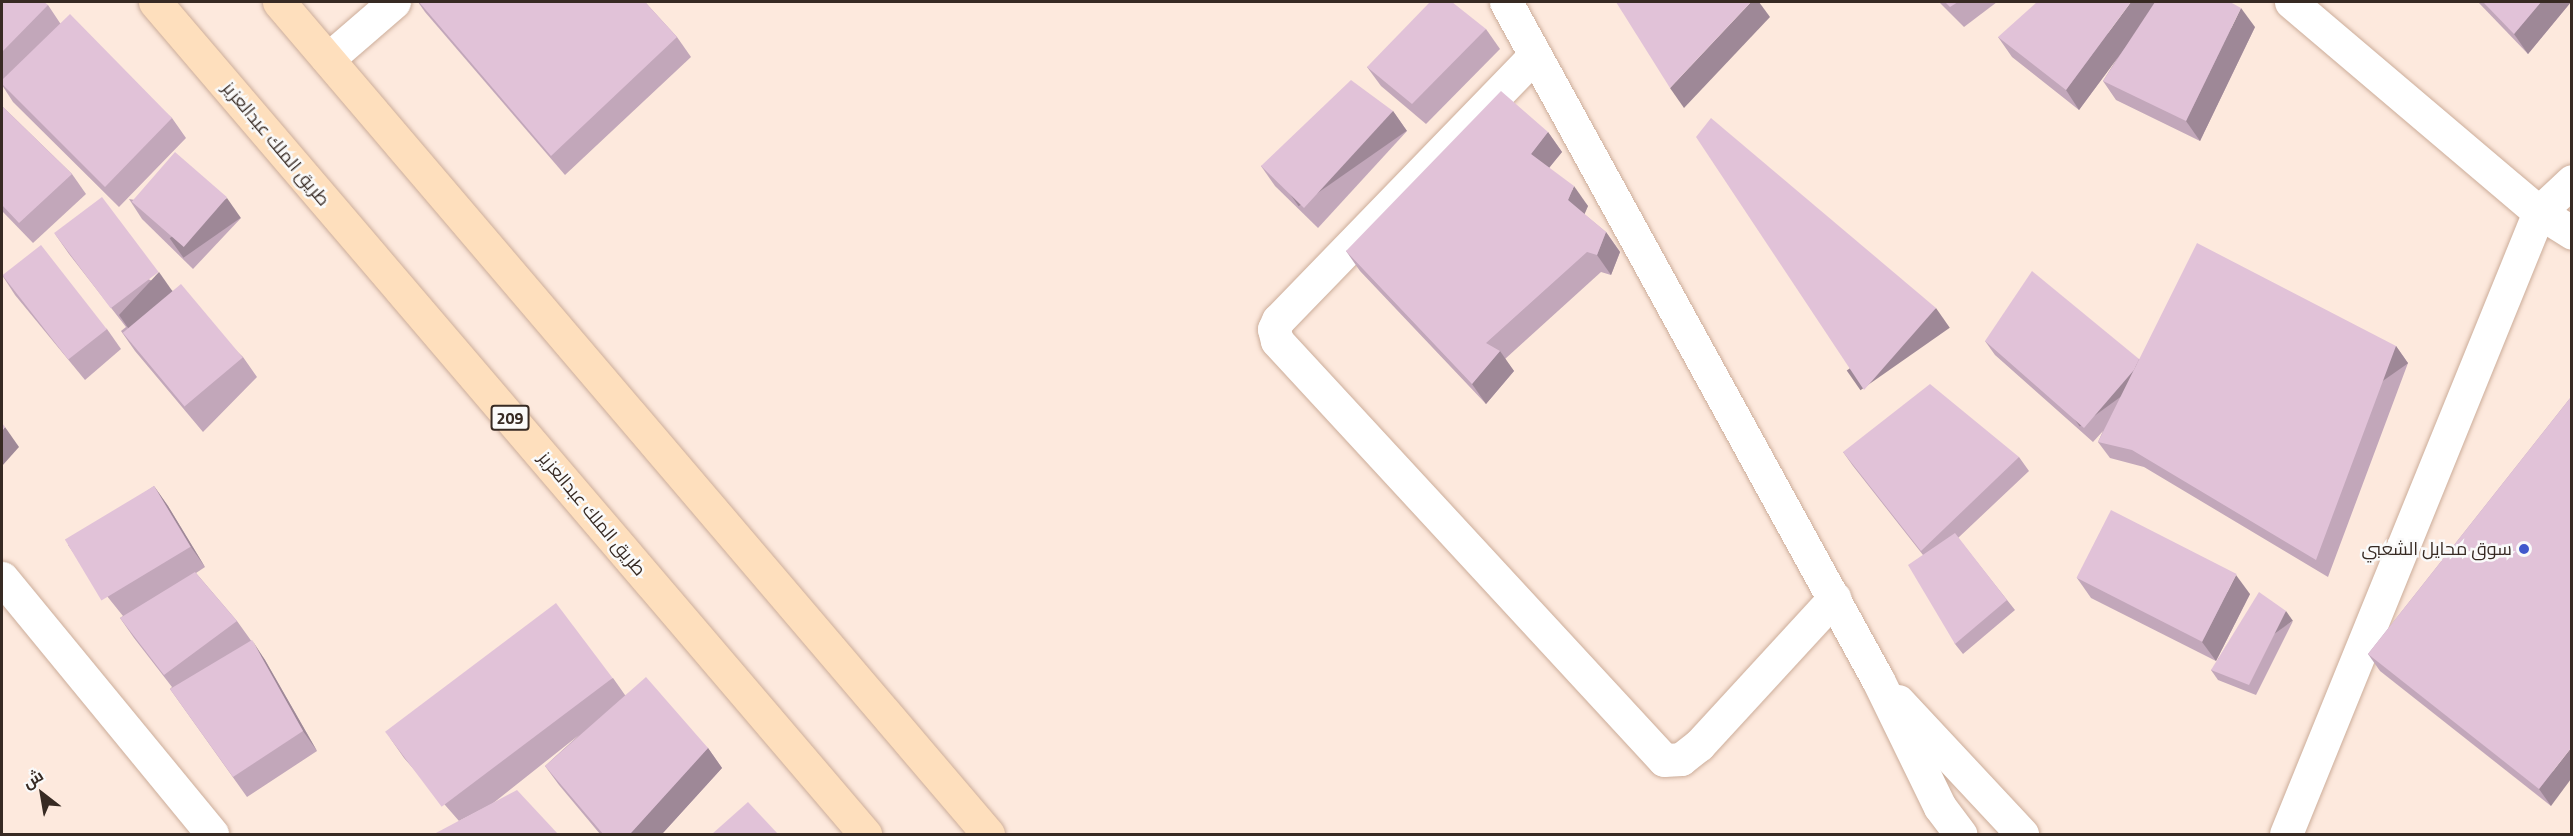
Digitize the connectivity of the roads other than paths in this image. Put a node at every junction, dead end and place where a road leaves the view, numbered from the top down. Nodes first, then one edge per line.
1 (155, 2) edge
2 (279, 2) edge
3 (394, 2) edge
4 (1506, 2) edge
5 (2291, 2) edge
6 (1535, 55) junction
7 (328, 59) junction
8 (2571, 181) edge
9 (2539, 212) junction
10 (2571, 233) edge
11 (2, 578) edge
12 (1834, 598) junction
13 (1878, 680) junction
14 (212, 834) edge
15 (865, 834) edge
16 (988, 834) edge
17 (1960, 834) edge
18 (2022, 834) edge
19 (2286, 834) edge

1 - 15 main road, طريق الملك عبدالعزيز / 209
2 - 7 main road
3 - 7 street
4 - 6 street
5 - 9 street
6 - 12 street
6 - 12 street
7 - 16 main road
8 - 9 street
9 - 10 street
9 - 19 street
11 - 14 street
12 - 13 street
13 - 17 street
13 - 18 street

